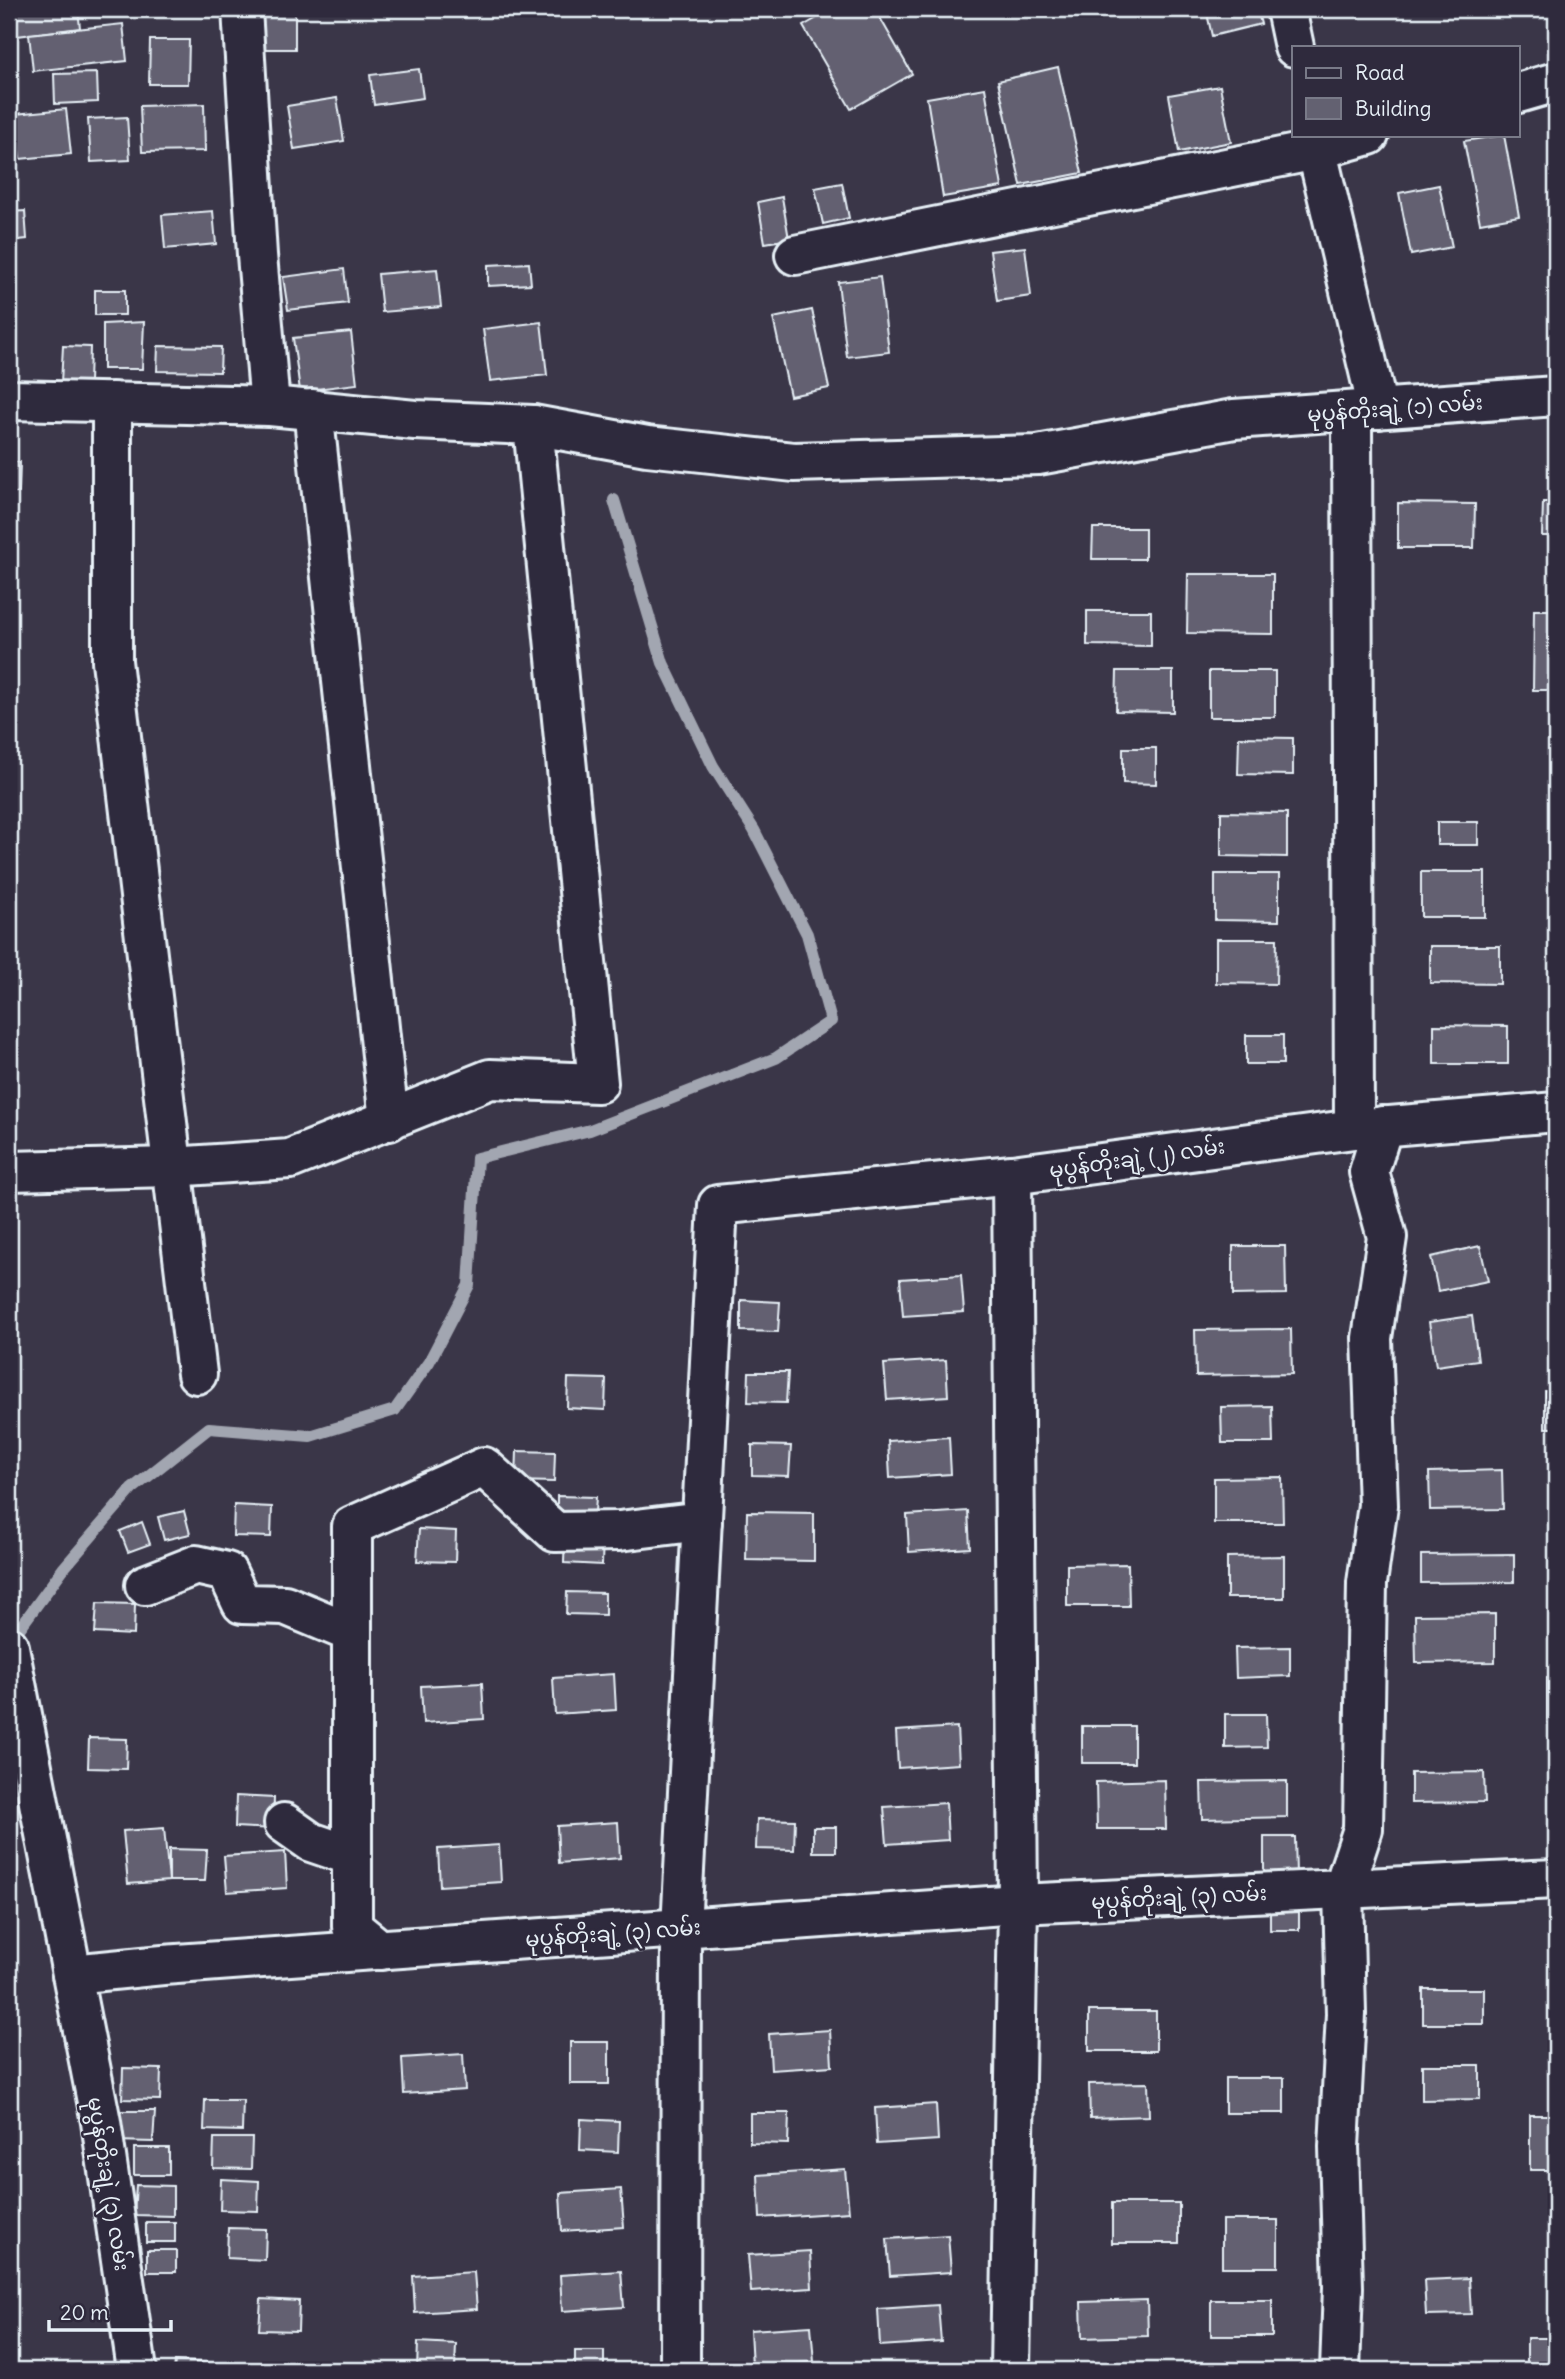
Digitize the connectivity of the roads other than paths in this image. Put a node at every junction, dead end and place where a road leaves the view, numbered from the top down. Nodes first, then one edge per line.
1 (242, 9) edge
2 (1286, 9) edge
3 (1294, 46) edge
4 (1556, 82) edge
5 (1520, 92) edge
6 (1361, 136) edge
7 (1314, 142) edge
8 (795, 256) dead end
9 (1556, 396) edge
10 (9, 400) edge
11 (112, 402) junction
12 (270, 406) junction
13 (313, 409) junction
14 (1365, 410) junction
15 (533, 425) junction
16 (1556, 1112) edge
17 (389, 1121) junction
18 (1368, 1128) junction
19 (172, 1167) junction
20 (9, 1171) edge
21 (1012, 1175) junction
22 (197, 1374) dead end
23 (702, 1521) junction
24 (145, 1585) dead end
25 (352, 1633) junction
26 (9, 1647) edge
27 (284, 1823) dead end
28 (352, 1856) junction
29 (1556, 1880) edge
30 (1343, 1889) junction
31 (1018, 1904) junction
32 (681, 1928) junction
33 (380, 1950) junction
34 (72, 1974) junction
35 (137, 2370) edge
36 (680, 2370) edge
37 (1010, 2370) edge
38 (1340, 2370) edge

1 - 12 street
2 - 3 street
4 - 5 street
6 - 7 street
7 - 8 street
7 - 14 street
9 - 14 street, မုပွန်တိုးချဲ့ (၁) လမ်း
10 - 11 street, မုပွန်တိုးချဲ့ (၁) လမ်း
11 - 12 street, မုပွန်တိုးချဲ့ (၁) လမ်း
11 - 19 street
12 - 13 street, မုပွန်တိုးချဲ့ (၁) လမ်း
13 - 15 street, မုပွန်တိုးချဲ့ (၁) လမ်း
13 - 17 street
14 - 15 street, မုပွန်တိုးချဲ့ (၁) လမ်း
14 - 18 street
15 - 17 street
16 - 18 street, မုပွန်တိုးချဲ့ (၂) လမ်း
17 - 19 street
18 - 21 street, မုပွန်တိုးချဲ့ (၂) လမ်း
18 - 30 street
19 - 20 street
19 - 22 street
21 - 23 street, မုပွန်တိုးချဲ့ (၂) လမ်း
21 - 31 street
23 - 25 street
23 - 32 street
24 - 25 street
25 - 28 street
26 - 34 street
27 - 28 street
28 - 33 street
29 - 30 street, မုပွန်တိုးချဲ့ (၃) လမ်း
30 - 31 street, မုပွန်တိုးချဲ့ (၃) လမ်း
30 - 38 street
31 - 32 street, မုပွန်တိုးချဲ့ (၃) လမ်း
31 - 37 street
32 - 33 street, မုပွန်တိုးချဲ့ (၃) လမ်း
32 - 36 street
33 - 34 street, မုပွန်တိုးချဲ့ (၃) လမ်း
34 - 35 street, မုပွန်တိုးချဲ့ (၃) လမ်း

